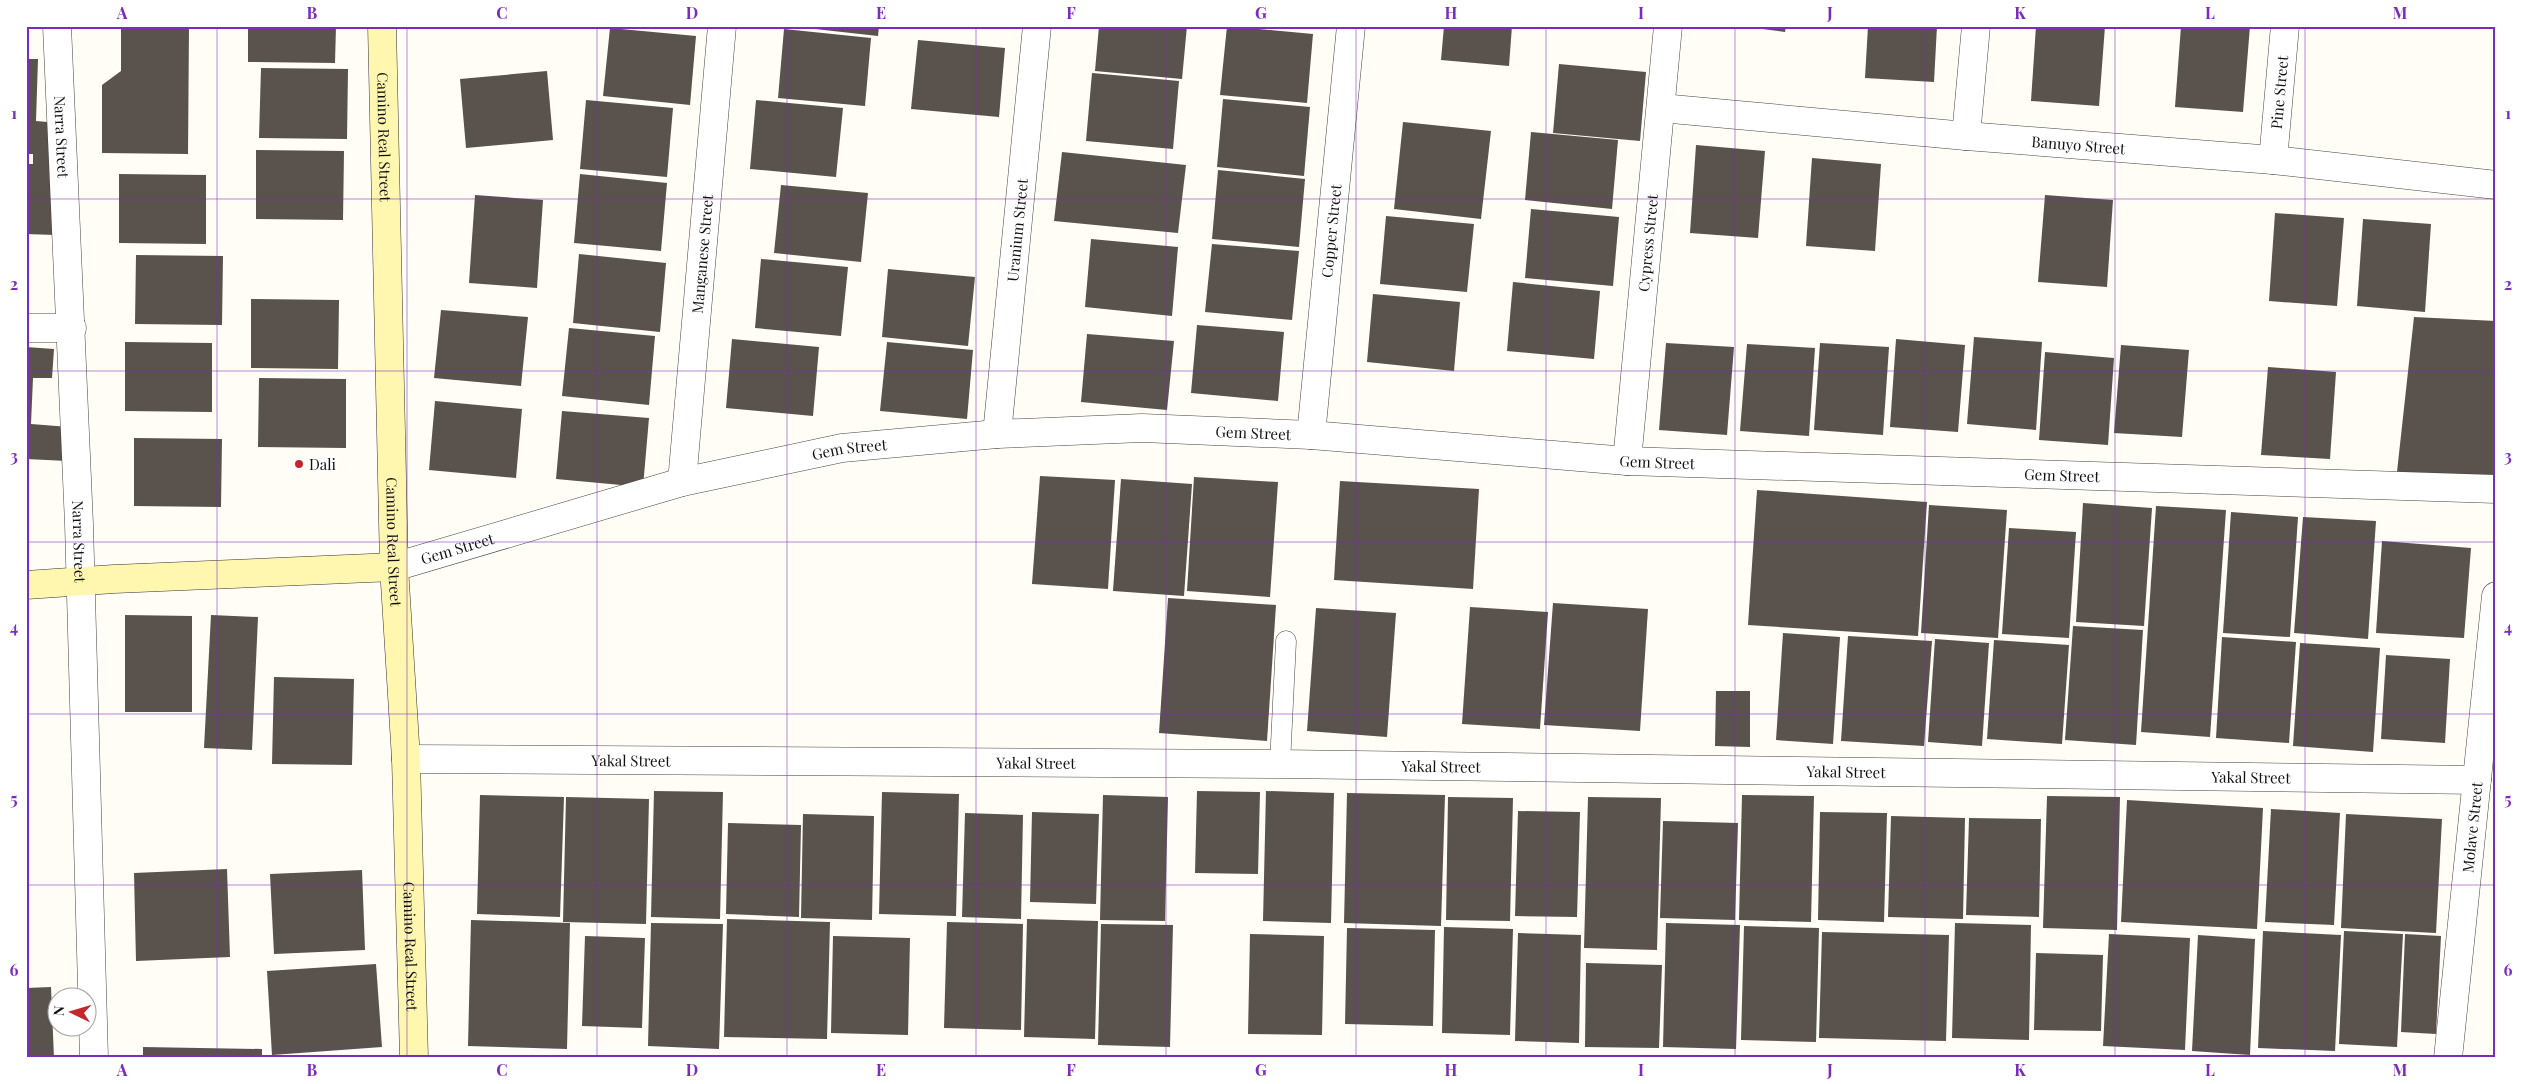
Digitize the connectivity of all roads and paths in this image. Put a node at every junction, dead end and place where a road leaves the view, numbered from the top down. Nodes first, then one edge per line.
1 (57, 26) edge
2 (382, 26) edge
3 (722, 26) edge
4 (1037, 26) edge
5 (1351, 26) edge
6 (1668, 26) edge
7 (1976, 26) edge
8 (2285, 26) edge
9 (1660, 108) junction
10 (1966, 136) junction
11 (2273, 160) junction
12 (2496, 185) edge
13 (26, 328) edge
14 (72, 328) junction
15 (997, 434) junction
16 (1311, 435) junction
17 (1627, 461) junction
18 (682, 482) junction
19 (2496, 490) edge
20 (394, 567) junction
21 (81, 581) junction
22 (26, 585) edge
23 (2496, 596) edge
24 (1286, 641) dead end
25 (406, 758) junction
26 (1280, 764) junction
27 (2476, 780) junction
28 (94, 1058) edge
29 (414, 1058) edge
30 (2448, 1058) edge

1 - 14 street, Narra Street
2 - 20 street, Camino Real Street
3 - 18 street, Manganese Street
4 - 15 street, Uranium Street
5 - 16 street, Copper Street
6 - 9 street, Cypress Street
7 - 10 street
8 - 11 street, Pine Street
9 - 10 street, Banuyo Street
9 - 17 street, Cypress Street
10 - 11 street, Banuyo Street
11 - 12 street, Banuyo Street
13 - 14 street
14 - 21 street, Narra Street
15 - 16 street, Gem Street
15 - 18 street, Gem Street
16 - 17 street, Gem Street
17 - 19 street, Gem Street
18 - 20 street, Gem Street
20 - 21 street, Gem Street
20 - 25 street, Camino Real Street
21 - 22 street, Gem Street
21 - 28 street, Narra Street
23 - 27 street, Molave Street
24 - 26 lane
25 - 26 street, Yakal Street
25 - 29 street, Camino Real Street
26 - 27 street, Yakal Street
27 - 30 street, Molave Street

